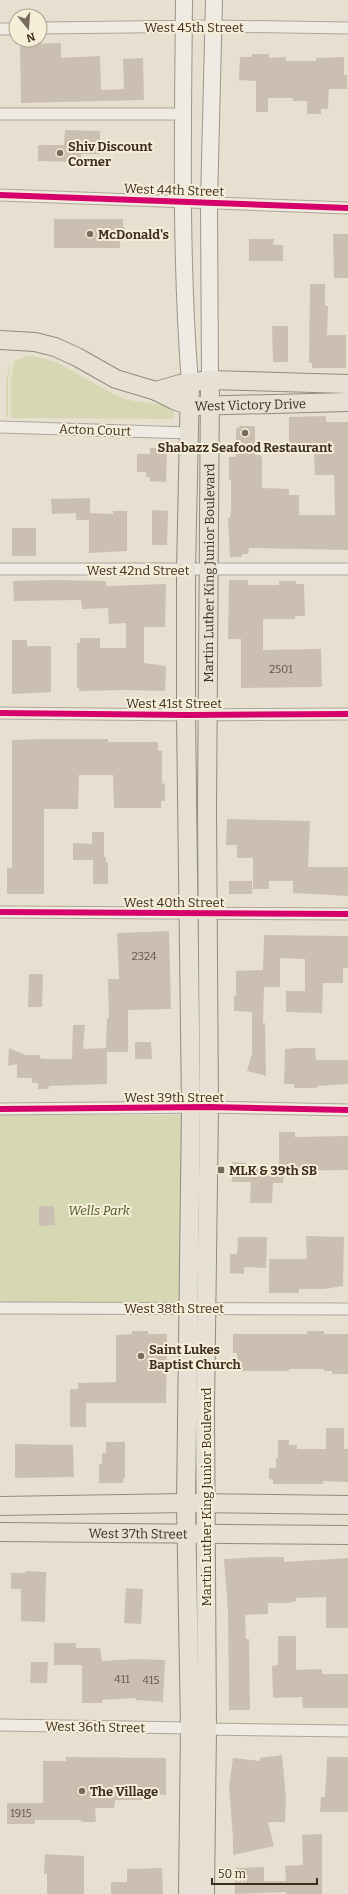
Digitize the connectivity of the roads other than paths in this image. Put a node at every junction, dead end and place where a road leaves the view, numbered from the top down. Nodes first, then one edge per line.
1 (184, 0) edge
2 (214, 0) edge
3 (214, 26) junction
4 (184, 27) junction
5 (48, 28) edge
6 (348, 28) edge
7 (0, 114) edge
8 (182, 114) junction
9 (0, 195) edge
10 (183, 202) junction
11 (209, 203) junction
12 (348, 208) edge
13 (0, 340) edge
14 (210, 380) junction
15 (190, 383) junction
16 (348, 384) edge
17 (156, 391) junction
18 (348, 402) edge
19 (210, 405) junction
20 (190, 406) junction
21 (0, 427) edge
22 (189, 433) junction
23 (348, 569) edge
24 (0, 570) edge
25 (186, 570) junction
26 (209, 570) junction
27 (0, 713) edge
28 (208, 714) junction
29 (348, 714) edge
30 (186, 715) junction
31 (0, 912) edge
32 (187, 914) junction
33 (208, 914) junction
34 (348, 914) edge
35 (191, 1107) junction
36 (209, 1107) junction
37 (0, 1110) edge
38 (348, 1110) edge
39 (188, 1307) junction
40 (0, 1308) edge
41 (206, 1308) junction
42 (348, 1309) edge
43 (186, 1503) junction
44 (205, 1504) junction
45 (348, 1505) edge
46 (0, 1506) edge
47 (0, 1532) edge
48 (205, 1534) junction
49 (187, 1535) junction
50 (348, 1535) edge
51 (0, 1725) edge
52 (198, 1728) junction
53 (348, 1731) edge
54 (188, 1894) edge
55 (205, 1894) edge

1 - 4 main road
2 - 3 main road
3 - 4 street, West 45th Street
3 - 6 street, West 45th Street
3 - 11 main road
4 - 5 street, West 45th Street
4 - 8 main road
7 - 8 street
8 - 10 main road
9 - 10 street, West 44th Street
10 - 11 street, West 44th Street
10 - 15 main road
11 - 12 street, West 44th Street
11 - 14 main road
13 - 17 main road, West Victory Drive
14 - 15 main road, West Victory Drive
14 - 16 main road, West Victory Drive
14 - 19 main road, Martin Luther King Junior Boulevard
15 - 17 main road, West Victory Drive
15 - 20 main road, Martin Luther King Junior Boulevard
17 - 20 main road, West Victory Drive
18 - 19 main road, West Victory Drive
19 - 20 main road, West Victory Drive
19 - 26 main road, Martin Luther King Junior Boulevard
20 - 22 main road, Martin Luther King Junior Boulevard
21 - 22 street, Acton Court
22 - 25 main road, Martin Luther King Junior Boulevard
23 - 26 street, West 42nd Street
24 - 25 street, West 42nd Street
25 - 26 street, West 42nd Street
25 - 30 main road, Martin Luther King Junior Boulevard
26 - 28 main road, Martin Luther King Junior Boulevard
27 - 30 street, West 41st Street
28 - 29 street, West 41st Street
28 - 30 street, West 41st Street
28 - 33 main road, Martin Luther King Junior Boulevard
30 - 32 main road, Martin Luther King Junior Boulevard
31 - 32 street, West 40th Street
32 - 33 street, West 40th Street
32 - 35 main road, Martin Luther King Junior Boulevard
33 - 34 street, West 40th Street
33 - 36 main road, Martin Luther King Junior Boulevard
35 - 36 street, West 39th Street
35 - 37 street, West 39th Street
35 - 39 main road, Martin Luther King Junior Boulevard
36 - 38 street, West 39th Street
36 - 41 main road, Martin Luther King Junior Boulevard
39 - 40 street, West 38th Street
39 - 41 street, West 38th Street
39 - 43 main road, Martin Luther King Junior Boulevard
41 - 42 street, West 38th Street
41 - 44 main road, Martin Luther King Junior Boulevard
43 - 44 main road
43 - 46 main road
43 - 49 main road, Martin Luther King Junior Boulevard
44 - 45 main road
44 - 48 main road, Martin Luther King Junior Boulevard
47 - 49 main road, West 37th Street
48 - 49 main road, West 37th Street
48 - 50 main road, West 37th Street
48 - 52 main road, Martin Luther King Junior Boulevard
49 - 52 main road, Martin Luther King Junior Boulevard
51 - 52 street, West 36th Street
52 - 53 street, West 36th Street
52 - 54 main road, Martin Luther King Junior Boulevard
52 - 55 main road, Martin Luther King Junior Boulevard

